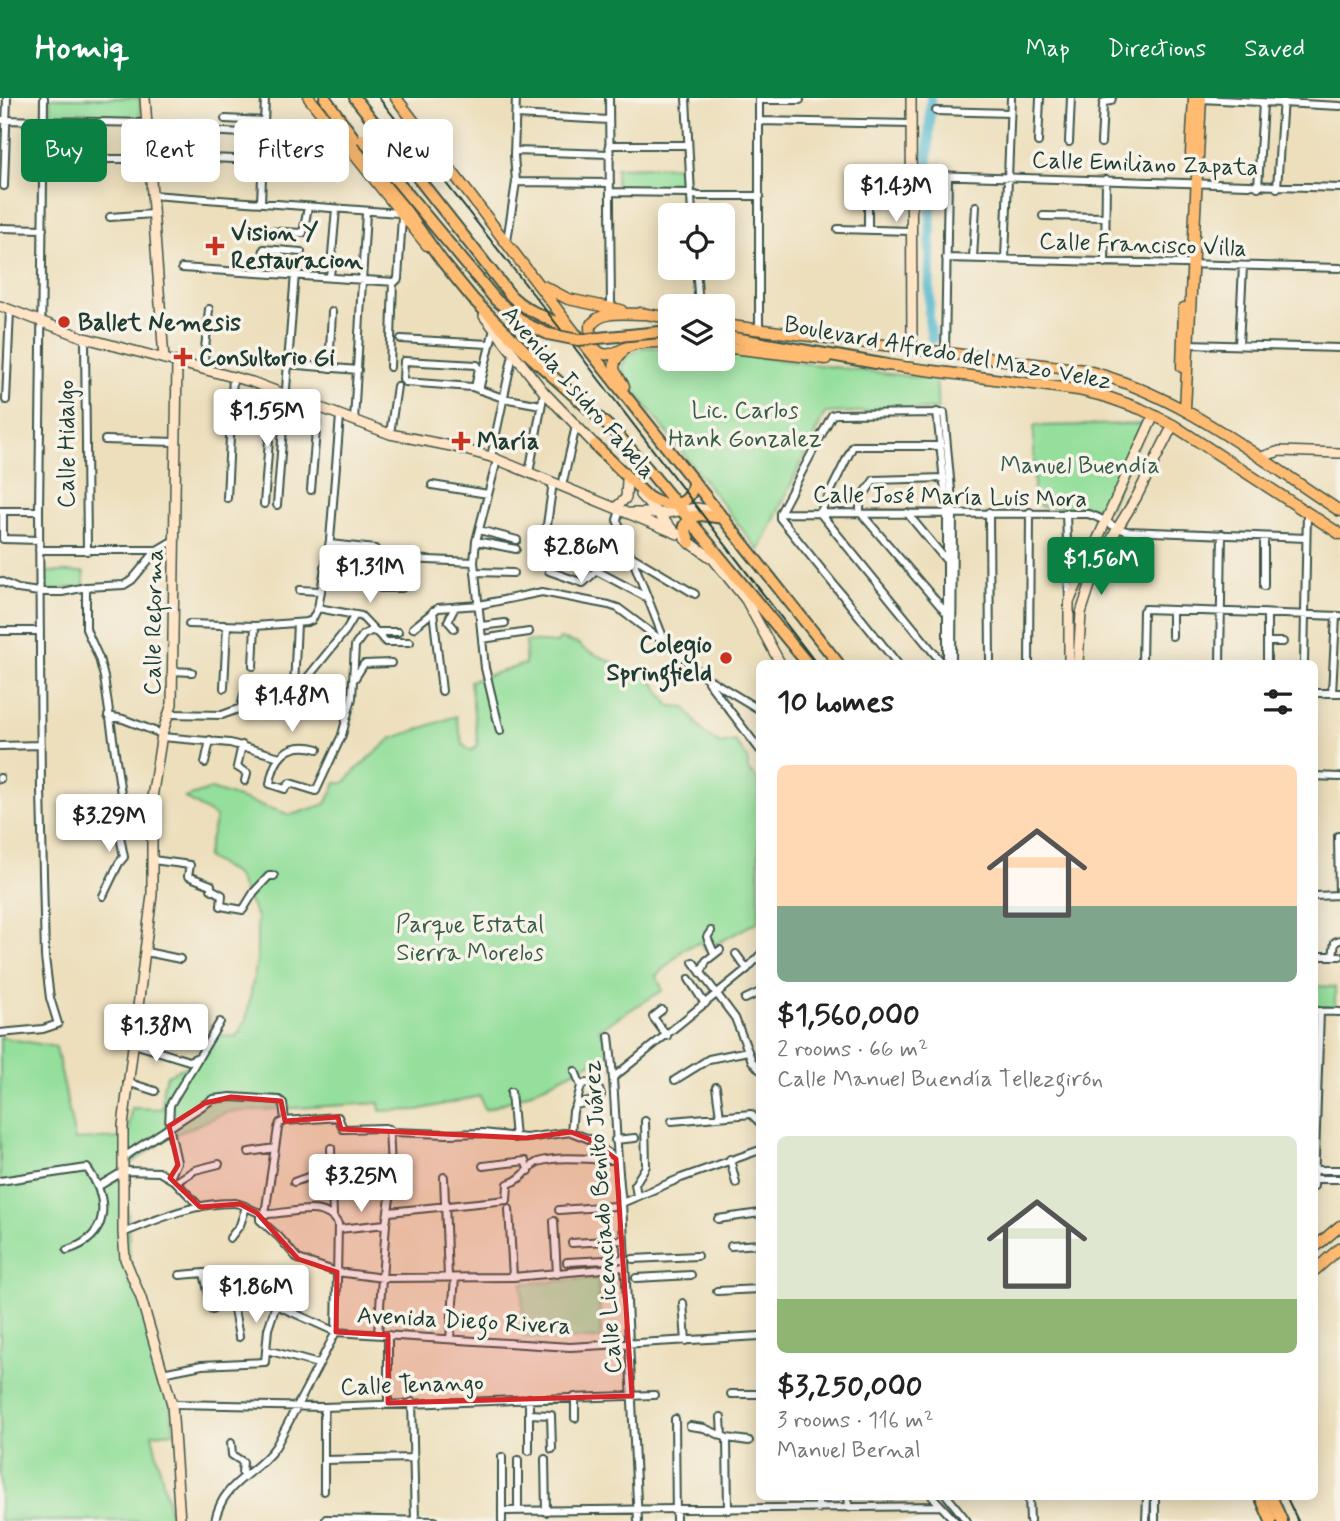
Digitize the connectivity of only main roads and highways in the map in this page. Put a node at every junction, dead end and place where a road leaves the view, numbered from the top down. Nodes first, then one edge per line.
1 (145, 98) edge
2 (309, 98) edge
3 (326, 98) edge
4 (355, 98) edge
5 (396, 98) edge
6 (911, 98) edge
7 (1198, 98) edge
8 (372, 119) edge
9 (413, 119) edge
10 (453, 170) edge
11 (421, 182) edge
12 (442, 261) junction
13 (532, 276) junction
14 (473, 299) junction
15 (0, 306) edge
16 (643, 314) junction
17 (658, 316) edge
18 (735, 327) edge
19 (658, 332) edge
20 (578, 336) junction
21 (735, 337) edge
22 (658, 343) edge
23 (1186, 344) junction
24 (735, 347) edge
25 (912, 349) junction
26 (623, 351) junction
27 (164, 359) junction
28 (177, 363) junction
29 (887, 365) junction
30 (1172, 402) junction
31 (1185, 409) junction
32 (1154, 415) junction
33 (649, 424) junction
34 (1173, 425) junction
35 (595, 445) junction
36 (1340, 453) edge
37 (1261, 457) junction
38 (1291, 478) junction
39 (627, 480) junction
40 (693, 480) junction
41 (1283, 498) junction
42 (1320, 498) junction
43 (620, 510) junction
44 (681, 511) junction
45 (1340, 511) edge
46 (1307, 512) junction
47 (656, 514) junction
48 (721, 514) junction
49 (678, 534) junction
50 (1340, 534) edge
51 (694, 545) junction
52 (713, 554) junction
53 (778, 660) edge
54 (804, 660) edge
55 (836, 660) edge
56 (1069, 660) edge
57 (1078, 660) edge
58 (1340, 1226) edge
59 (1318, 1245) edge
60 (1340, 1248) edge
61 (1318, 1267) edge
62 (1262, 1500) edge
63 (1273, 1500) edge
64 (180, 1521) edge
65 (1272, 1521) edge
66 (1282, 1521) edge

1 - 27 main road
2 - 12 main road
3 - 12 highway
3 - 19 highway, bridge
4 - 8 highway
5 - 9 main road
6 - 25 main road
7 - 23 main road
10 - 13 main road
11 - 20 highway
12 - 14 highway
13 - 16 main road
13 - 20 main road
14 - 35 main road, Avenida Isidro Fabela
14 - 44 highway, Avenida Isidro Fabela
15 - 27 main road
16 - 17 main road
16 - 26 main road
18 - 25 main road, Boulevard Alfredo del Mazo Velez
20 - 33 highway, Avenida Isidro Fabela
21 - 29 highway, Boulevard Alfredo del Mazo Velez
22 - 26 main road
23 - 30 main road
23 - 31 main road
24 - 29 main road
25 - 30 main road, Boulevard Alfredo del Mazo Velez
26 - 33 main road
27 - 28 main road
28 - 43 main road
28 - 64 main road, Calle Reforma
29 - 32 main road, Boulevard Alfredo del Mazo Velez
30 - 31 main road, Boulevard Alfredo del Mazo Velez
31 - 37 main road, Boulevard Alfredo del Mazo Velez
32 - 34 main road, Boulevard Alfredo del Mazo Velez
32 - 56 main road
33 - 40 highway, Avenida Isidro Fabela
34 - 41 main road, Boulevard Alfredo del Mazo Velez
34 - 57 main road
35 - 39 main road, Avenida Isidro Fabela
35 - 44 highway
36 - 37 main road
37 - 38 main road, Boulevard Alfredo del Mazo Velez
38 - 41 main road
38 - 42 main road, Boulevard Alfredo del Mazo Velez
39 - 43 main road
39 - 47 main road, Avenida Isidro Fabela
40 - 44 highway
40 - 48 highway, Avenida Isidro Fabela
41 - 46 main road, Boulevard Alfredo del Mazo Velez
42 - 45 main road, Boulevard Alfredo del Mazo Velez
42 - 46 main road
43 - 47 main road
43 - 49 main road
44 - 47 main road
44 - 48 highway
44 - 51 highway
44 - 52 highway, Avenida Isidro Fabela
46 - 50 main road, Boulevard Alfredo del Mazo Velez
47 - 49 main road, Avenida Isidro Fabela
48 - 55 highway, Avenida Isidro Fabela
49 - 51 main road, Avenida Isidro Fabela
51 - 52 highway
52 - 53 main road, Avenida Isidro Fabela
52 - 54 highway, Avenida Isidro Fabela
58 - 59 main road
60 - 61 main road
62 - 65 highway
63 - 66 highway

